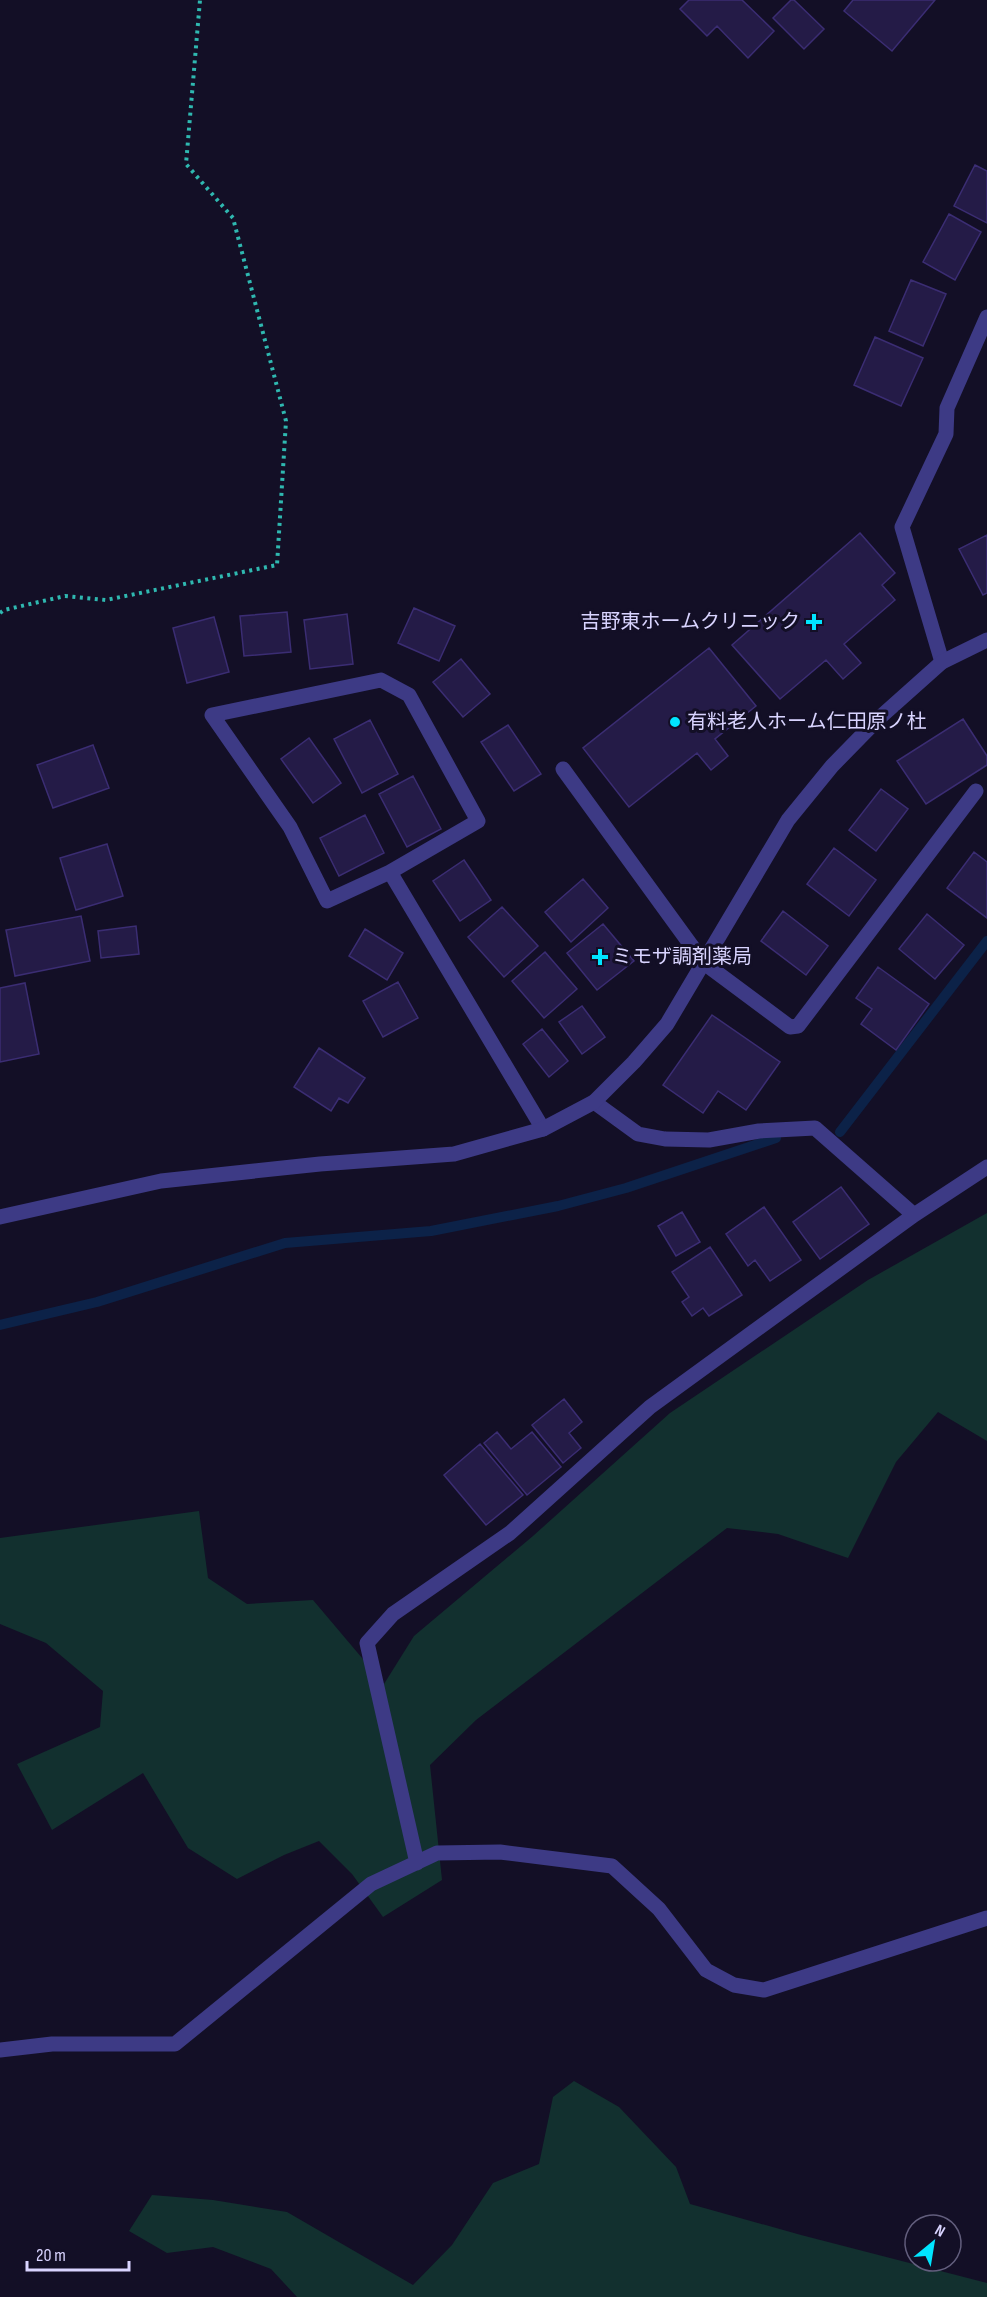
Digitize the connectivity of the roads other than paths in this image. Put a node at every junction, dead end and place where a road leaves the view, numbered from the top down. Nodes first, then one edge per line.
1 (987, 316) edge
2 (987, 640) edge
3 (942, 662) junction
4 (563, 769) dead end
5 (976, 791) dead end
6 (390, 872) junction
7 (704, 963) junction
8 (594, 1102) junction
9 (543, 1129) junction
10 (987, 1167) edge
11 (914, 1215) junction
12 (0, 1217) edge
13 (417, 1863) junction
14 (987, 1918) edge
15 (0, 2050) edge

1 - 3 street
2 - 3 street
3 - 7 street
4 - 7 street
5 - 7 street
6 - 6 street
6 - 9 street
7 - 8 street
8 - 9 street
8 - 11 street
9 - 12 street
10 - 11 street
11 - 13 street
13 - 14 street
13 - 15 street

